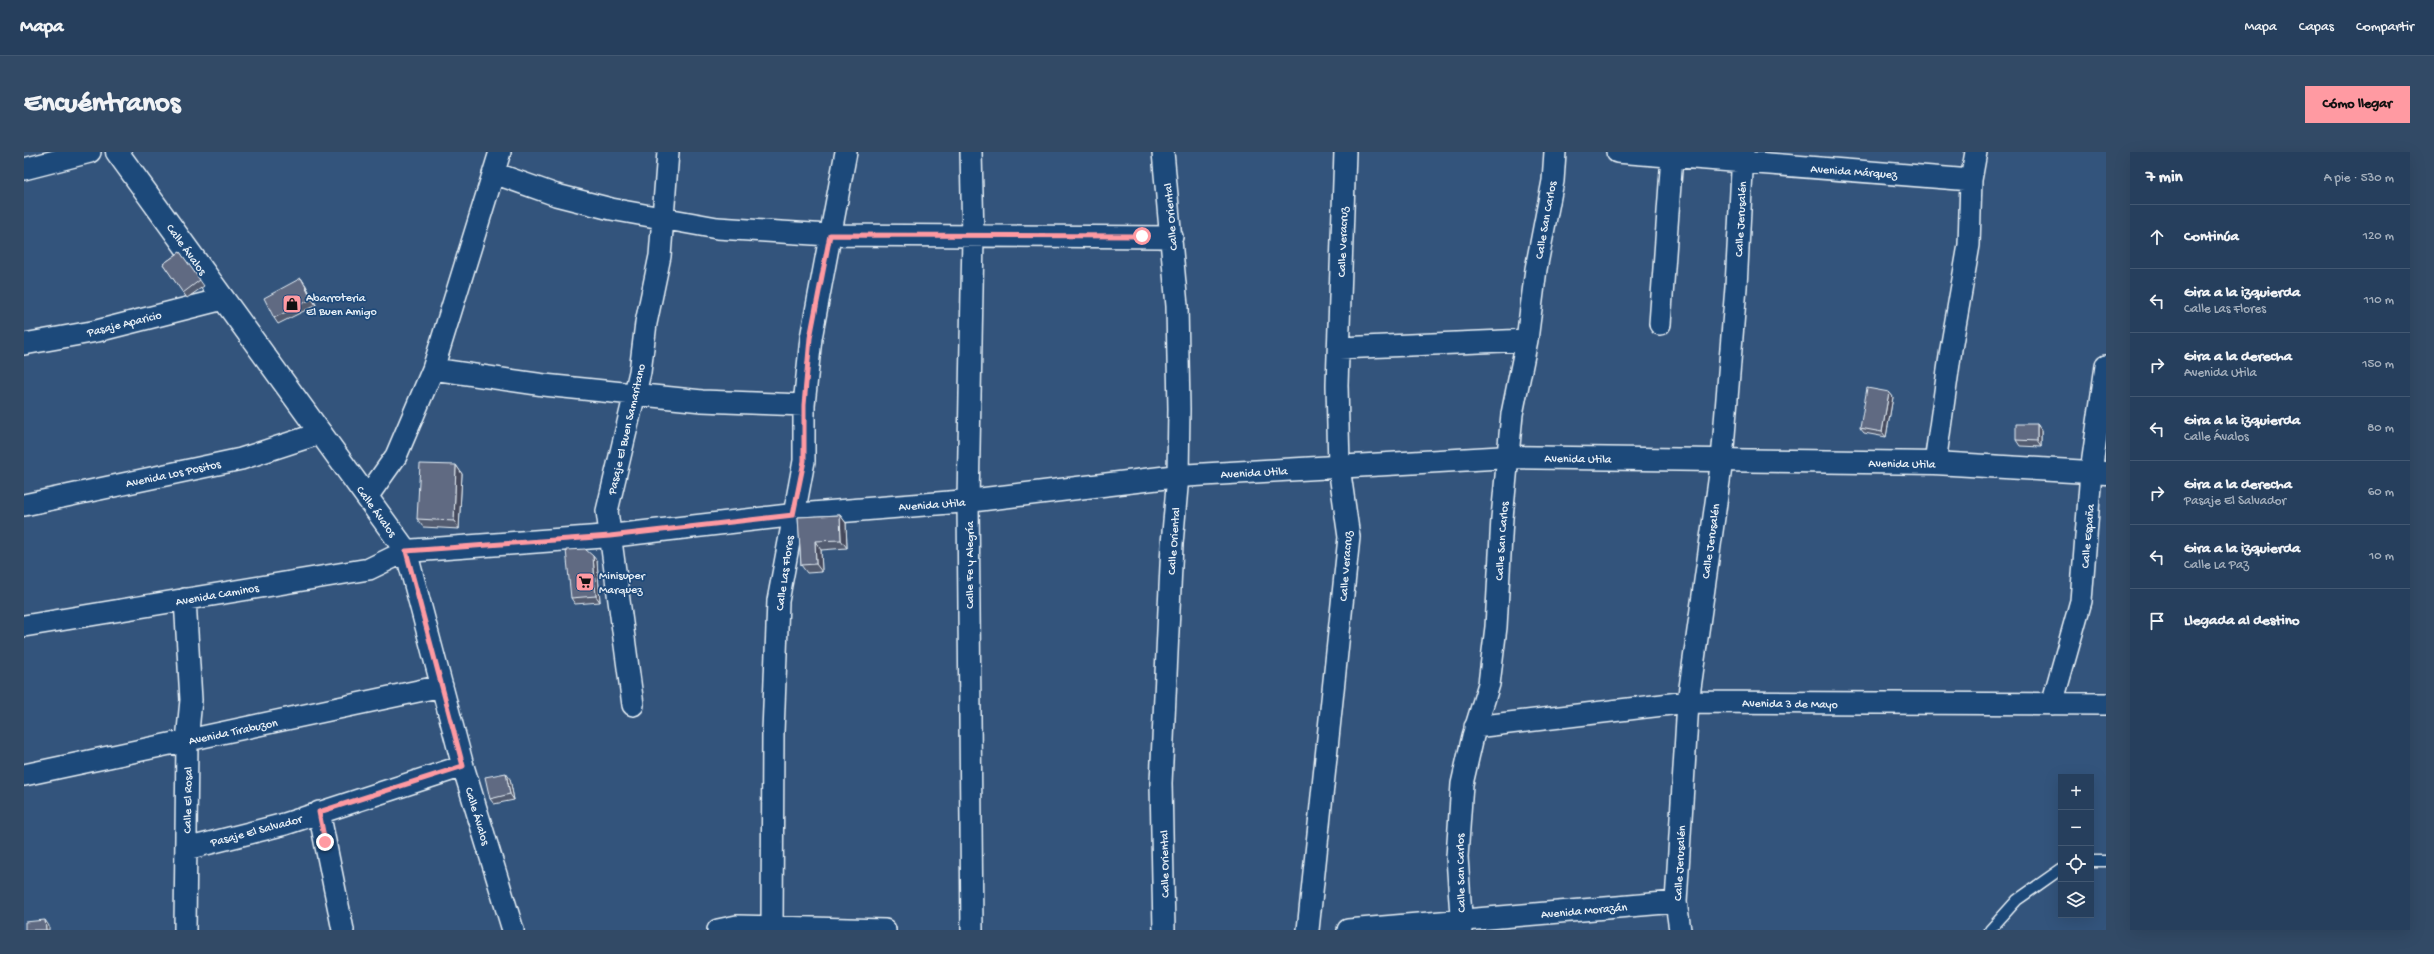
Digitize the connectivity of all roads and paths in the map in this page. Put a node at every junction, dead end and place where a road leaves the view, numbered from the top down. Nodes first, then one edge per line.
1 (90, 152) edge
2 (117, 152) edge
3 (500, 152) edge
4 (668, 152) edge
5 (846, 152) edge
6 (971, 152) edge
7 (1164, 152) edge
8 (1345, 152) edge
9 (1555, 152) edge
10 (1617, 152) edge
11 (1976, 152) edge
12 (1672, 156) junction
13 (1743, 157) edge
14 (24, 168) edge
15 (494, 173) junction
16 (1971, 180) junction
17 (664, 217) junction
18 (830, 235) junction
19 (973, 236) junction
20 (1172, 236) junction
21 (223, 299) junction
22 (1660, 324) dead end
23 (1527, 340) junction
24 (24, 344) edge
25 (1339, 348) junction
26 (2106, 366) edge
27 (433, 369) junction
28 (634, 394) junction
29 (804, 405) junction
30 (321, 433) junction
31 (1509, 457) junction
32 (1722, 460) junction
33 (1935, 463) junction
34 (1339, 467) junction
35 (2098, 472) edge
36 (1178, 476) junction
37 (367, 498) junction
38 (968, 502) junction
39 (24, 505) edge
40 (793, 515) junction
41 (610, 536) junction
42 (406, 551) junction
43 (185, 599) junction
44 (24, 626) edge
45 (442, 686) junction
46 (1688, 702) junction
47 (2052, 704) junction
48 (2106, 704) edge
49 (632, 705) dead end
50 (1476, 727) junction
51 (187, 741) junction
52 (463, 766) junction
53 (24, 775) edge
54 (319, 812) junction
55 (186, 849) junction
56 (2094, 861) edge
57 (2106, 861) edge
58 (2058, 870) edge
59 (1676, 902) junction
60 (772, 926) junction
61 (1462, 926) edge
62 (185, 930) edge
63 (343, 930) edge
64 (512, 930) edge
65 (718, 930) edge
66 (885, 930) edge
67 (972, 930) edge
68 (1164, 930) edge
69 (1308, 930) edge
70 (1348, 930) edge
71 (1680, 930) edge
72 (1990, 930) edge

1 - 14 street
2 - 21 street, Calle Ávalos
3 - 15 street
4 - 17 street, Pasaje El Buen Samaritano
5 - 18 street, Calle Las Flores
6 - 19 street, Calle Fe y Alegría
7 - 20 street, Calle Oriental
8 - 25 street, Calle Veracruz
9 - 23 street, Calle San Carlos
10 - 12 street, Avenida Márquez
11 - 16 street
12 - 13 street, Avenida Márquez
12 - 22 street
13 - 16 street, Avenida Márquez
13 - 32 street, Calle Jerusalén
15 - 17 street
15 - 27 street
16 - 33 street
17 - 18 street
17 - 28 street, Pasaje El Buen Samaritano
18 - 19 street
18 - 29 street, Calle Las Flores
19 - 20 street
19 - 38 street, Calle Fe y Alegría
20 - 36 street, Calle Oriental
21 - 24 street, Pasaje Aparicio
21 - 30 street, Calle Ávalos
23 - 25 street
23 - 31 street, Calle San Carlos
25 - 34 street, Calle Veracruz
26 - 35 street, Calle España
27 - 28 street
27 - 37 street
28 - 29 street
28 - 41 street, Pasaje El Buen Samaritano
29 - 40 street, Calle Las Flores
30 - 37 street, Calle Ávalos
30 - 39 street, Avenida Los Positos
31 - 32 street, Avenida Utila
31 - 34 street, Avenida Utila
31 - 50 street, Calle San Carlos
32 - 33 street, Avenida Utila
32 - 46 street, Calle Jerusalén
33 - 35 street, Avenida Utila
34 - 36 street, Avenida Utila
34 - 69 street, Calle Veracruz
35 - 47 street, Calle España
36 - 38 street, Avenida Utila
36 - 68 street, Calle Oriental
37 - 42 street, Calle Ávalos
38 - 40 street, Avenida Utila
38 - 67 street, Calle Fe y Alegría
40 - 41 street, Avenida Utila
40 - 60 street, Calle Las Flores
41 - 42 street, Avenida Utila
41 - 49 street, Pasaje El Buen Samaritano
42 - 43 street, Avenida Caminos
42 - 45 street, Calle Ávalos
43 - 44 street, Avenida Caminos
43 - 51 street, Calle El Rosal
45 - 51 street, Avenida Tirabuzon
45 - 52 street, Calle Ávalos
46 - 47 street, Avenida 3 de Mayo
46 - 50 street, Avenida 3 de Mayo
46 - 59 street, Calle Jerusalén
47 - 48 street, Avenida 3 de Mayo
50 - 61 street, Calle San Carlos
51 - 53 street, Avenida Tirabuzon
51 - 55 street, Calle El Rosal
52 - 54 street, Pasaje El Salvador
52 - 64 street, Calle Ávalos
54 - 55 street, Pasaje El Salvador
54 - 63 street
55 - 62 street, Calle El Rosal
56 - 57 lane
58 - 72 lane
59 - 61 street, Avenida Morazán
59 - 71 street, Calle Jerusalén
60 - 65 street
60 - 66 street
61 - 70 street, Avenida Morazán

